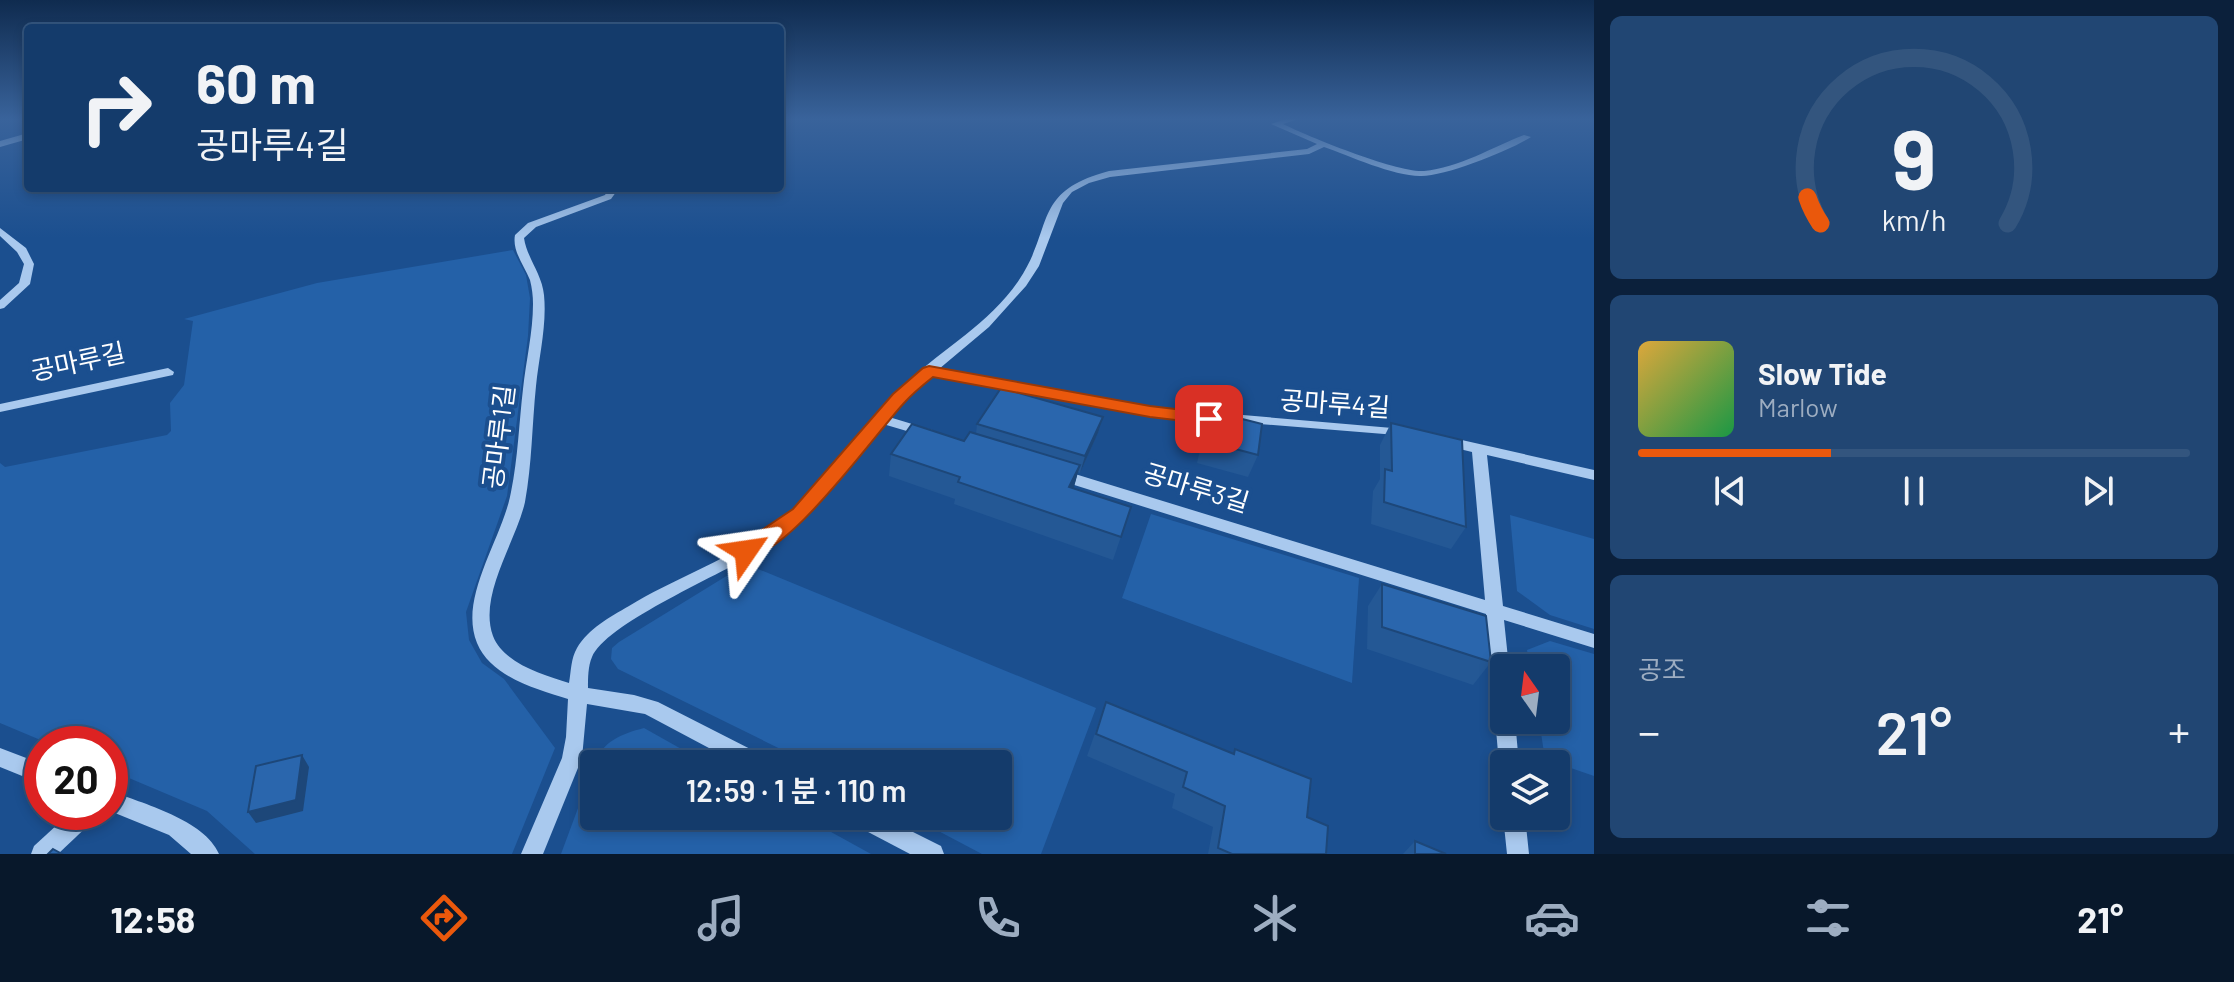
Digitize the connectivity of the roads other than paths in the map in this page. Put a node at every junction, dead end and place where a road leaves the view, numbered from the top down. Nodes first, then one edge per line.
1 (1241, 159) edge
2 (1368, 159) edge
3 (1466, 159) edge
4 (611, 192) edge
5 (0, 231) edge
6 (0, 306) edge
7 (929, 371) junction
8 (168, 372) dead end
9 (0, 408) edge
10 (881, 419) junction
11 (941, 437) edge
12 (1479, 448) junction
13 (1046, 470) edge
14 (1594, 475) edge
15 (1494, 610) junction
16 (1594, 641) edge
17 (1498, 654) edge
18 (579, 694) junction
19 (732, 750) edge
20 (0, 757) edge
21 (24, 767) edge
22 (128, 808) edge
23 (68, 830) edge
24 (886, 830) edge
25 (1515, 830) edge
26 (42, 854) edge
27 (208, 854) edge
28 (532, 854) edge
29 (933, 854) edge
30 (1518, 854) edge

1 - 7 street
2 - 3 street
4 - 18 street, 공마루1길
5 - 6 street
7 - 10 street
7 - 12 street, 공마루4길
8 - 9 street, 공마루길
10 - 11 street
10 - 18 street
12 - 14 street, 공마루4길
12 - 15 street
13 - 15 street, 공마루3길
15 - 16 street, 공마루3길
15 - 17 street
18 - 19 street
18 - 28 street
20 - 21 street
22 - 27 street
23 - 26 street
24 - 29 street
25 - 30 street

